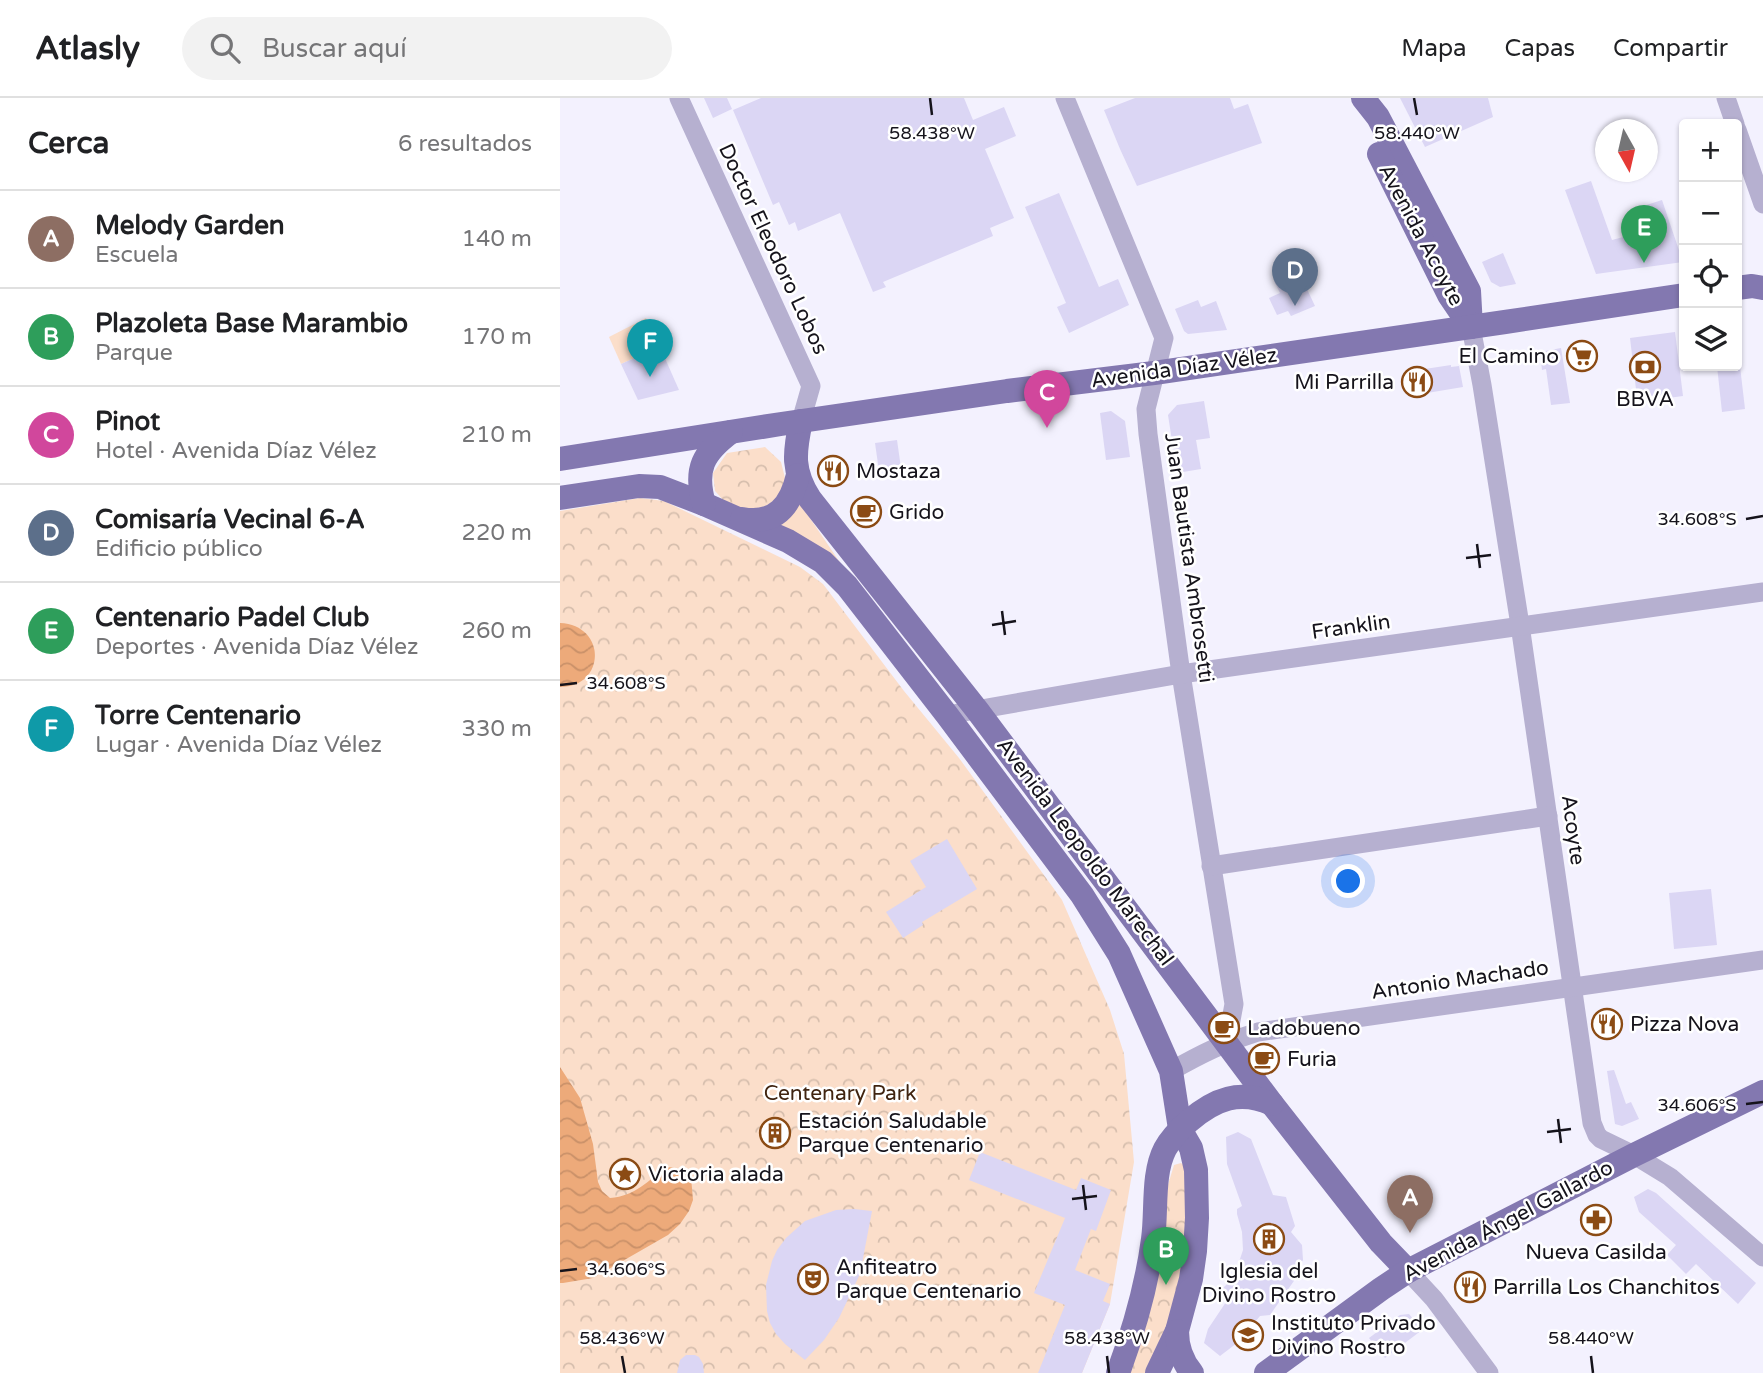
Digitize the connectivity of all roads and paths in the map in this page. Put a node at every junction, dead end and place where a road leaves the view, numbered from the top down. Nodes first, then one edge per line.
1 (679, 98) edge
2 (1065, 98) edge
3 (1361, 98) edge
4 (1726, 98) edge
5 (1733, 119) edge
6 (1742, 144) edge
7 (1762, 200) edge
8 (1742, 287) edge
9 (1763, 288) edge
10 (1679, 296) edge
11 (1471, 327) junction
12 (1154, 373) junction
13 (802, 421) junction
14 (731, 432) junction
15 (560, 459) edge
16 (798, 475) junction
17 (562, 496) edge
18 (704, 504) junction
19 (731, 517) junction
20 (1763, 592) edge
21 (1520, 625) junction
22 (1181, 674) junction
23 (977, 710) junction
24 (947, 715) junction
25 (1548, 816) junction
26 (1211, 866) junction
27 (1763, 960) edge
28 (1571, 988) junction
29 (1227, 1042) junction
30 (1171, 1071) junction
31 (1763, 1092) edge
32 (1272, 1104) junction
33 (1180, 1129) junction
34 (1634, 1155) junction
35 (1763, 1257) edge
36 (1408, 1271) junction
37 (1177, 1331) junction
38 (1118, 1373) edge
39 (1157, 1373) edge
40 (1192, 1373) edge
41 (1266, 1373) edge
42 (1489, 1373) edge

1 - 13 street, Doctor Eleodoro Lobos
2 - 12 street, Juan Bautista Ambrosetti
3 - 11 main road, Avenida Acoyte
4 - 5 street
6 - 7 street
8 - 9 main road
10 - 11 main road, Avenida Díaz Vélez
11 - 12 main road, Avenida Díaz Vélez
11 - 21 street, Acoyte
12 - 13 main road, Avenida Díaz Vélez
12 - 22 street, Juan Bautista Ambrosetti
13 - 14 main road, Avenida Díaz Vélez
13 - 16 main road, Avenida Leopoldo Marechal
14 - 15 main road, Avenida Díaz Vélez
14 - 18 main road
16 - 19 main road
16 - 23 main road, Avenida Leopoldo Marechal
17 - 18 main road
18 - 19 main road, Avenida Leopoldo Marechal
19 - 24 main road, Avenida Leopoldo Marechal
20 - 21 street, Franklin
21 - 22 street, Franklin
21 - 25 street, Acoyte
22 - 23 street, Franklin
22 - 26 street, Juan Bautista Ambrosetti
23 - 24 street, Franklin
23 - 29 main road, Avenida Leopoldo Marechal
24 - 30 main road, Avenida Leopoldo Marechal
25 - 26 street
25 - 28 street, Acoyte
26 - 29 street, Juan Bautista Ambrosetti
27 - 28 street, Antonio Machado
28 - 29 street, Antonio Machado
28 - 34 street, Acoyte
29 - 30 street, Antonio Machado
29 - 32 main road, Avenida Leopoldo Marechal
30 - 33 main road, Avenida Leopoldo Marechal
31 - 34 main road, Avenida Ángel Gallardo
32 - 33 main road
32 - 36 main road, Avenida Leopoldo Marechal
33 - 37 main road, Avenida Leopoldo Marechal
33 - 38 main road
34 - 35 street, Acoyte
34 - 36 main road, Avenida Ángel Gallardo
36 - 41 main road, Avenida Ángel Gallardo
36 - 42 street
37 - 39 main road, Avenida Leopoldo Marechal
37 - 40 main road

